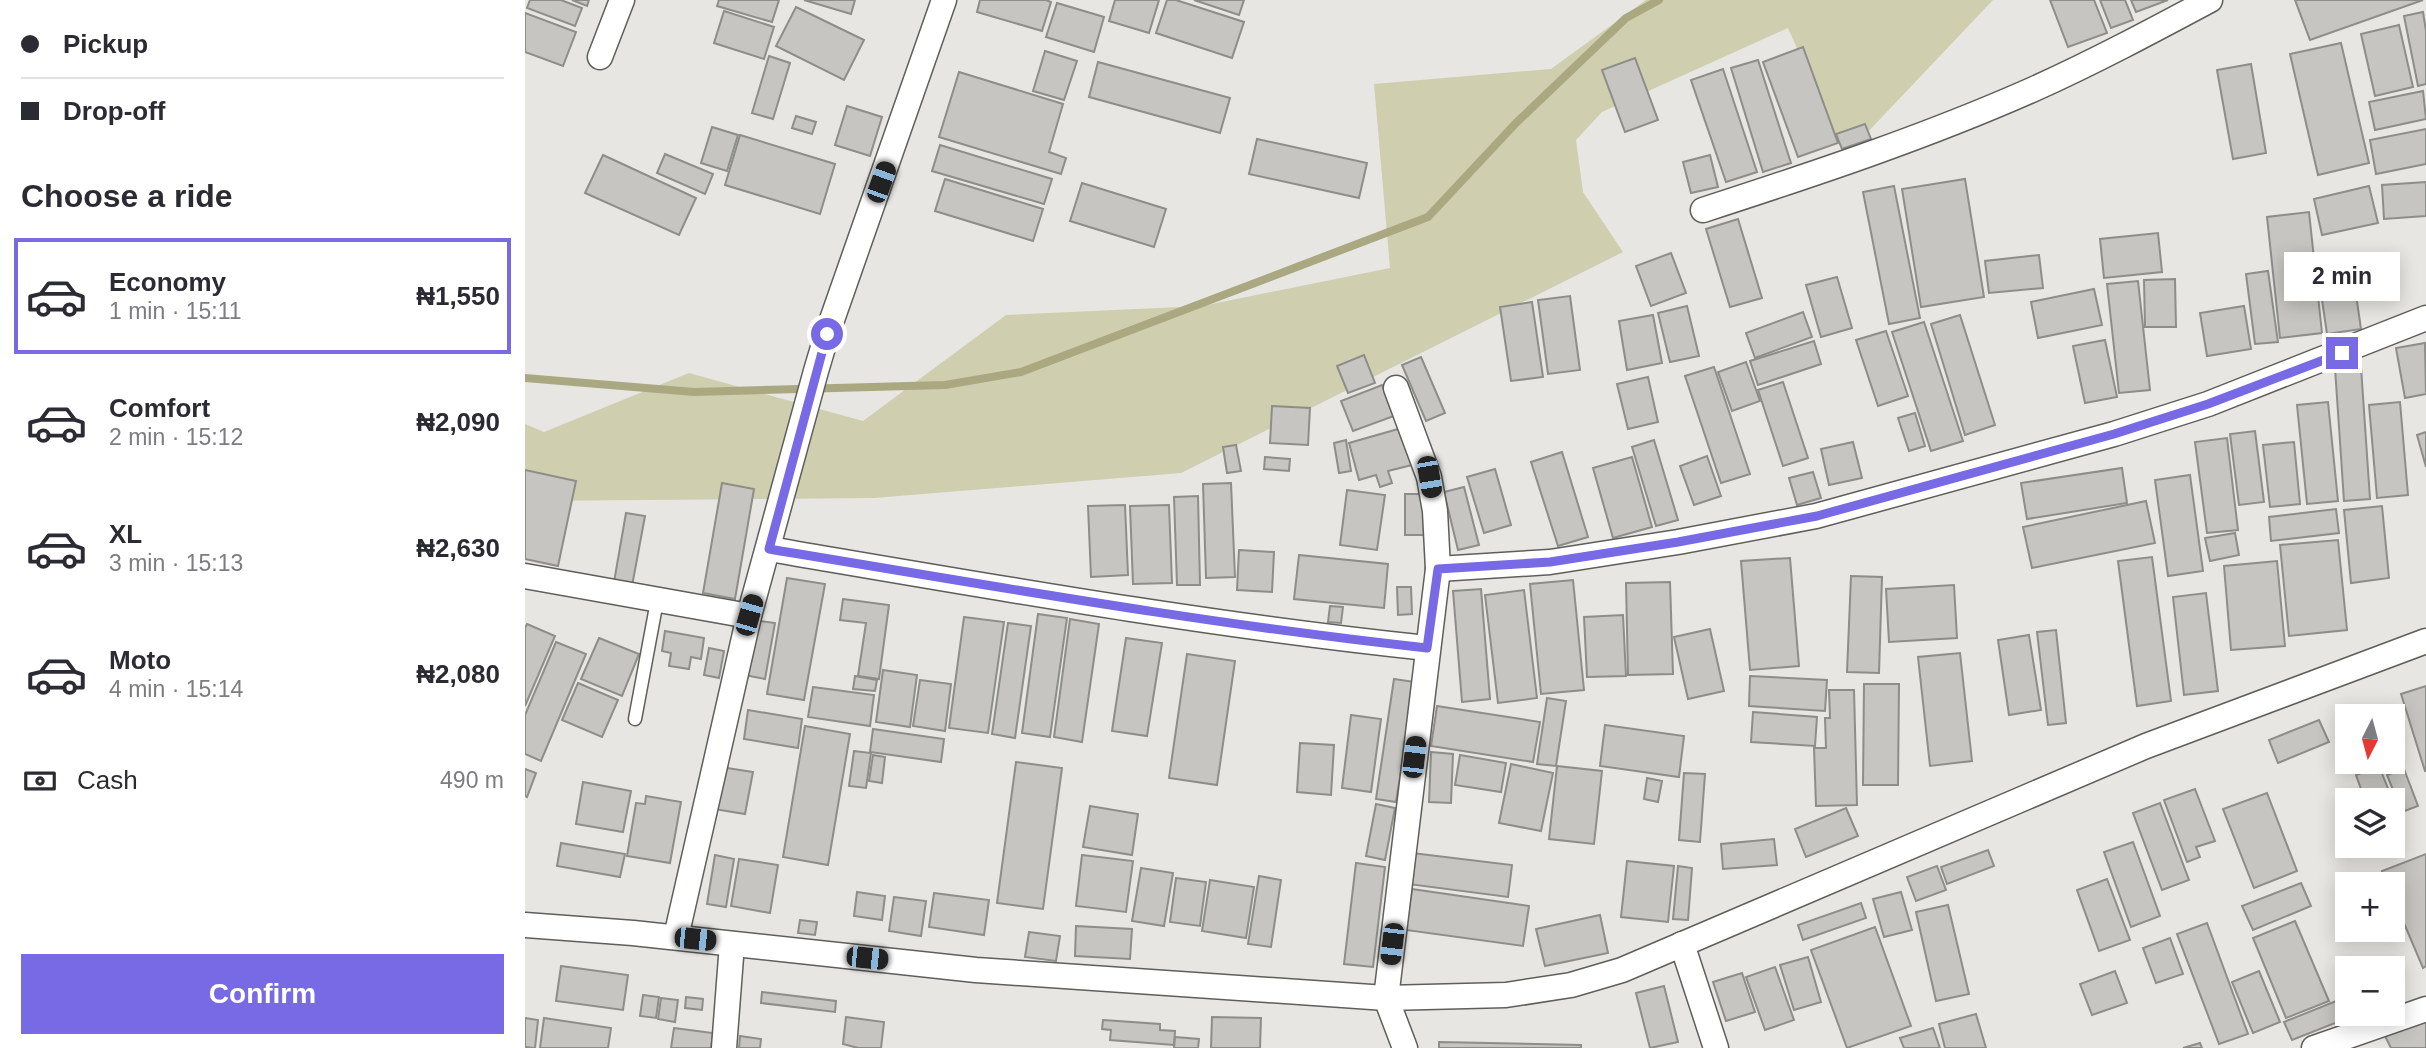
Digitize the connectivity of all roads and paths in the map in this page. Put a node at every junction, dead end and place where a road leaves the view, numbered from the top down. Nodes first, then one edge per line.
1 (622, 0) edge
2 (944, 0) edge
3 (2210, 0) edge
4 (600, 57) dead end
5 (1703, 210) dead end
6 (2426, 318) edge
7 (1396, 388) dead end
8 (769, 549) junction
9 (1438, 569) junction
10 (525, 576) edge
11 (657, 601) junction
12 (749, 615) junction
13 (2426, 642) edge
14 (1427, 648) junction
15 (635, 719) dead end
16 (525, 925) edge
17 (676, 937) junction
18 (732, 943) junction
19 (1682, 944) junction
20 (1386, 998) junction
21 (2426, 1009) edge
22 (724, 1048) edge
23 (1405, 1048) edge
24 (1716, 1048) edge
25 (2314, 1048) edge

1 - 4 street
2 - 8 street
3 - 5 street
6 - 9 street
7 - 9 street
8 - 12 street
8 - 14 street
9 - 14 street
10 - 11 street
11 - 12 street
11 - 15 lane
12 - 17 street
13 - 19 street
14 - 20 street
16 - 17 street
17 - 18 street
18 - 20 street
18 - 22 street
19 - 20 street
19 - 24 street
20 - 23 street
21 - 25 street

